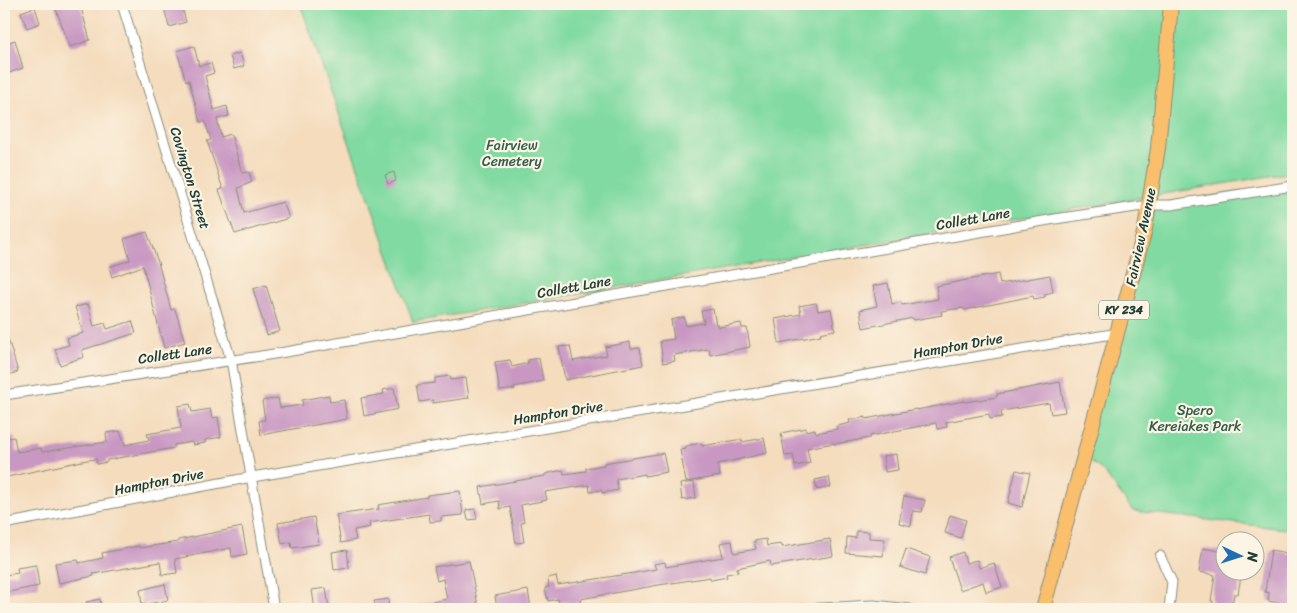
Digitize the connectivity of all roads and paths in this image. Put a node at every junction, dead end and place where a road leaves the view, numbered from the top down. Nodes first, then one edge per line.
1 (122, 4) edge
2 (1171, 4) edge
3 (1293, 186) edge
4 (1149, 205) junction
5 (1118, 333) junction
6 (231, 360) junction
7 (4, 394) edge
8 (252, 477) junction
9 (4, 524) edge
10 (1160, 556) dead end
11 (857, 608) edge
12 (274, 609) edge
13 (804, 609) edge
14 (910, 609) edge
15 (1043, 609) edge
16 (1169, 609) edge

1 - 6 street, Covington Street
2 - 4 main road, Fairview Avenue / KY 234
3 - 4 street, Collett Lane
4 - 5 main road, Fairview Avenue / KY 234
4 - 6 street, Collett Lane
5 - 8 street, Hampton Drive
5 - 15 main road, Fairview Avenue / KY 234
6 - 7 street, Collett Lane
6 - 8 street, Covington Street
8 - 9 street, Hampton Drive
8 - 12 street, Covington Street
10 - 16 street
11 - 13 street
11 - 14 street

